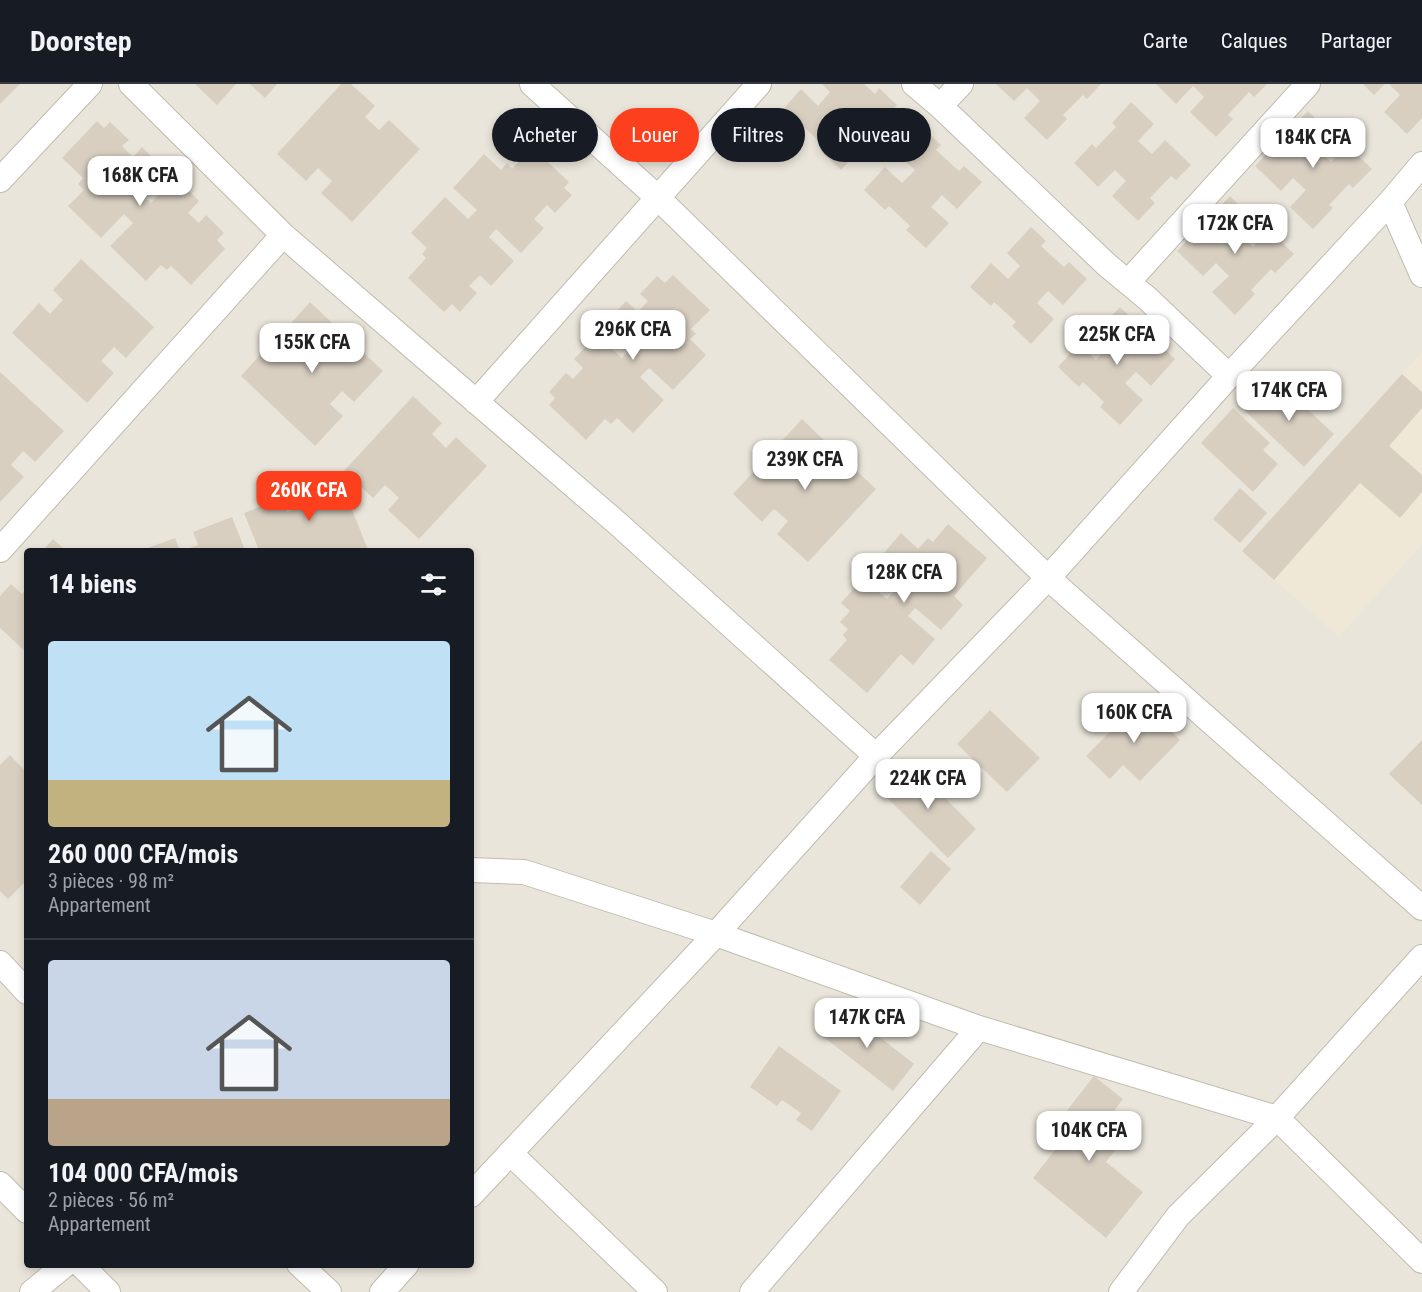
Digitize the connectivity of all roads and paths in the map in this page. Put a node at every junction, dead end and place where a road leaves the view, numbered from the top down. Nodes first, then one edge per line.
1 (90, 84) edge
2 (131, 84) edge
3 (532, 84) edge
4 (759, 84) edge
5 (914, 84) edge
6 (961, 84) edge
7 (1308, 84) edge
8 (940, 106) junction
9 (1422, 164) edge
10 (0, 180) edge
11 (657, 197) junction
12 (1390, 202) junction
13 (283, 235) junction
14 (1422, 275) edge
15 (1128, 282) junction
16 (1229, 376) junction
17 (476, 402) junction
18 (0, 550) edge
19 (1048, 578) junction
20 (876, 756) junction
21 (474, 870) edge
22 (1422, 908) edge
23 (716, 934) junction
24 (1422, 957) edge
25 (0, 963) edge
26 (24, 989) edge
27 (979, 1028) junction
28 (1277, 1118) junction
29 (510, 1153) junction
30 (0, 1184) edge
31 (474, 1193) edge
32 (24, 1208) edge
33 (1422, 1261) edge
34 (61, 1268) edge
35 (84, 1268) edge
36 (303, 1268) edge
37 (403, 1268) edge
38 (32, 1292) edge
39 (108, 1292) edge
40 (329, 1292) edge
41 (382, 1292) edge
42 (655, 1292) edge
43 (752, 1292) edge
44 (1121, 1292) edge

1 - 10 street
2 - 13 street
3 - 11 street
4 - 11 street
5 - 8 street
6 - 8 street
7 - 15 street
8 - 15 street
9 - 12 street
11 - 17 street
11 - 19 street
12 - 14 street
12 - 16 street
13 - 17 street
13 - 18 street
15 - 16 street
16 - 19 street
17 - 20 street
19 - 20 street
19 - 22 street
20 - 23 street
21 - 23 street
23 - 27 street
23 - 29 street
24 - 28 street
25 - 26 street
27 - 28 street
27 - 43 street
28 - 33 street
28 - 44 street
29 - 31 street
29 - 42 street
30 - 32 street
34 - 38 street
35 - 39 street
36 - 40 street
37 - 41 street

